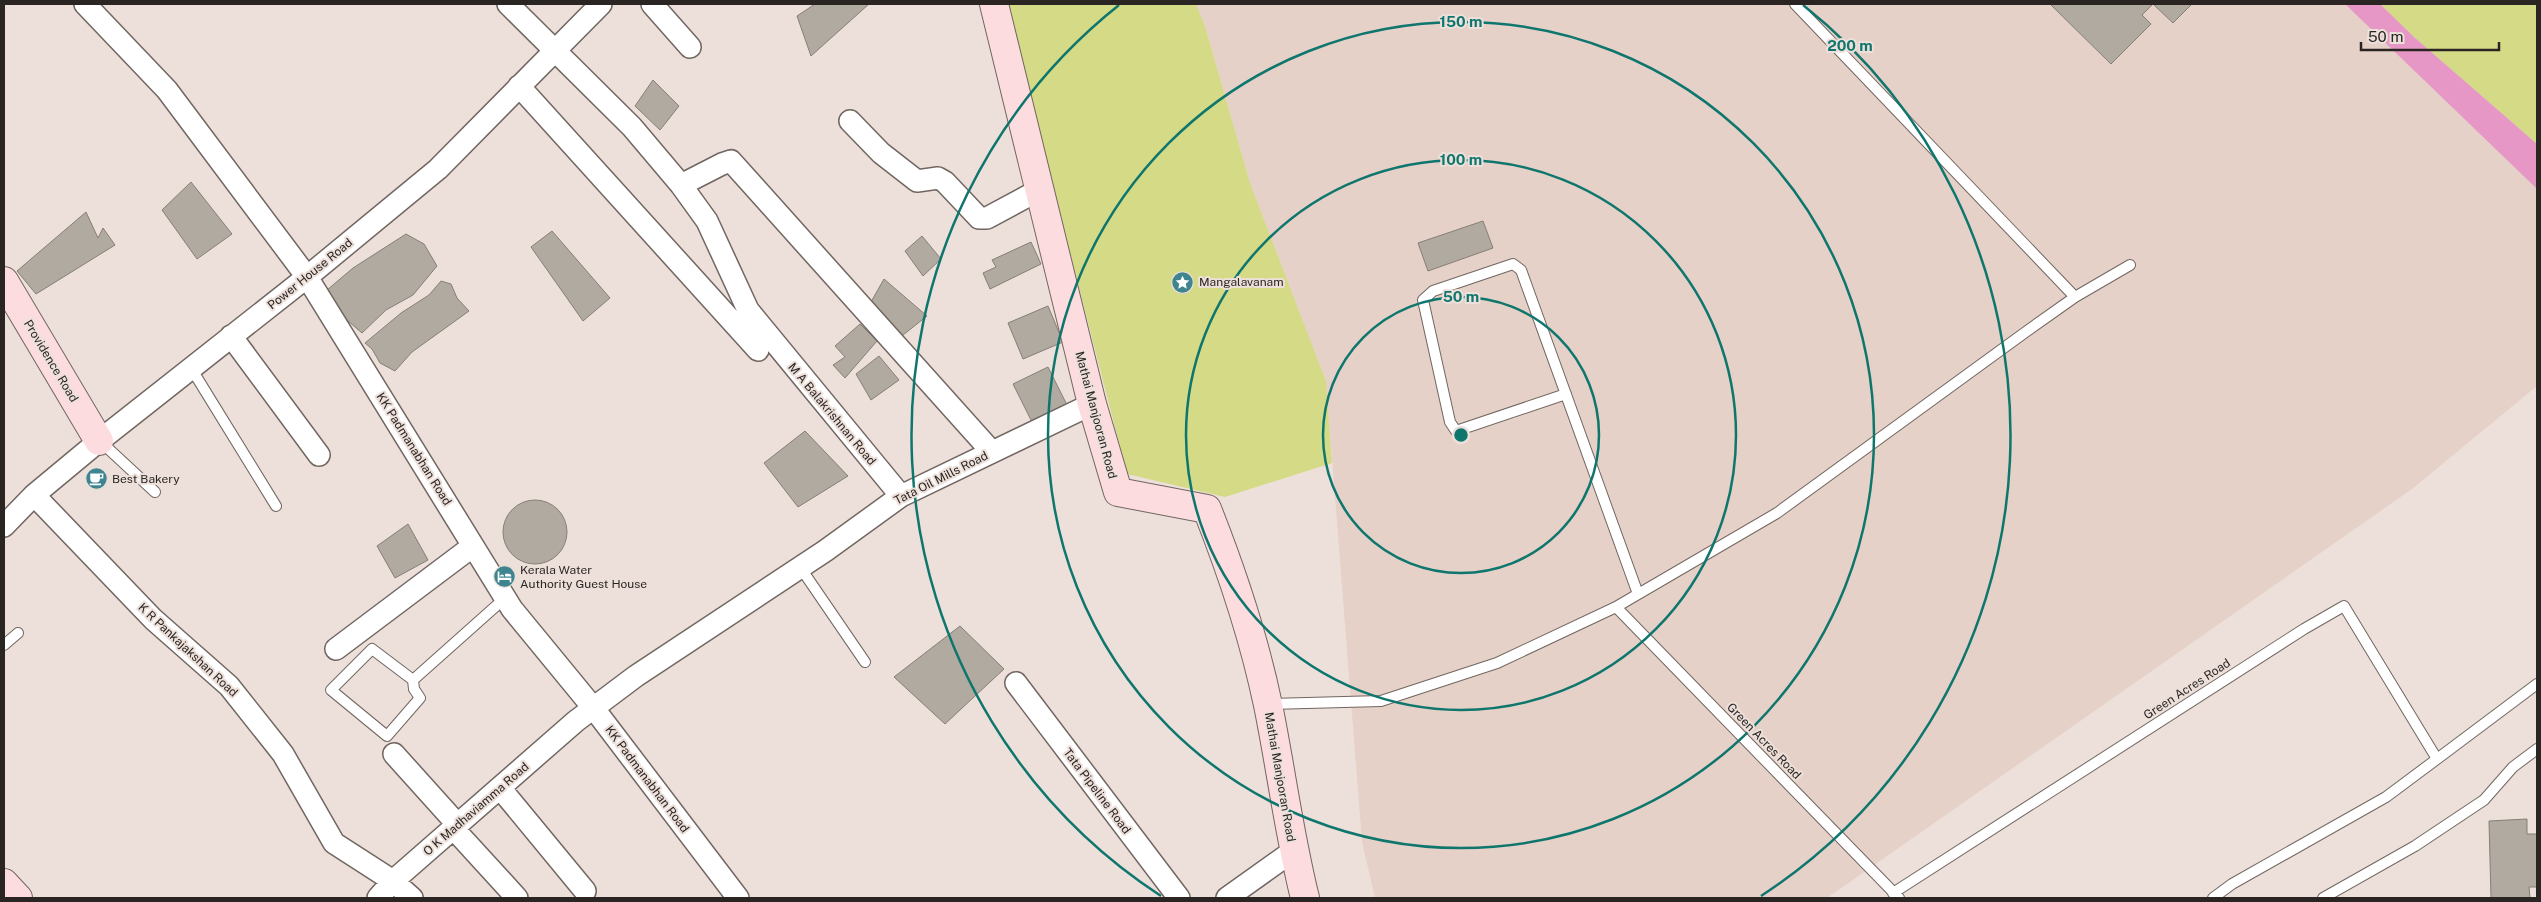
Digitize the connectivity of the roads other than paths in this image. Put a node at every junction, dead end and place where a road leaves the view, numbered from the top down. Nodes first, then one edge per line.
1 (85, 4) edge
2 (508, 4) edge
3 (601, 4) edge
4 (652, 4) edge
5 (994, 4) edge
6 (1795, 4) edge
7 (690, 47) dead end
8 (555, 49) junction
9 (519, 86) junction
10 (850, 122) dead end
11 (681, 185) junction
12 (1039, 190) junction
13 (2130, 265) dead end
14 (307, 277) junction
15 (4, 281) edge
16 (2075, 298) junction
17 (231, 336) junction
18 (761, 341) junction
19 (191, 368) junction
20 (1566, 394) junction
21 (1092, 404) junction
22 (99, 440) junction
23 (992, 452) junction
24 (319, 455) dead end
25 (154, 492) dead end
26 (34, 495) junction
27 (901, 496) junction
28 (276, 506) dead end
29 (4, 526) edge
30 (473, 546) junction
31 (800, 567) junction
32 (1638, 594) junction
33 (505, 598) junction
34 (1616, 607) junction
35 (18, 633) dead end
36 (4, 645) edge
37 (336, 649) dead end
38 (865, 662) dead end
39 (413, 680) junction
40 (1016, 683) dead end
41 (2537, 684) edge
42 (1268, 704) junction
43 (594, 709) junction
44 (576, 721) joint
45 (2537, 749) edge
46 (394, 754) dead end
47 (2437, 759) junction
48 (500, 788) junction
49 (455, 826) junction
50 (1293, 851) junction
51 (393, 881) junction
52 (4, 882) edge
53 (584, 891) dead end
54 (1896, 896) edge
55 (18, 898) edge
56 (378, 898) edge
57 (412, 898) edge
58 (517, 898) edge
59 (738, 898) edge
60 (1179, 898) edge
61 (1227, 898) edge
62 (1305, 898) edge
63 (2213, 898) edge
64 (2323, 898) edge

1 - 14 street, KK Padmanabhan Road
2 - 8 street
3 - 8 street, Power House Road
4 - 7 street
5 - 12 street, Mathai Manjooran Road
6 - 16 lane
8 - 9 street, Power House Road
8 - 11 street
9 - 14 street, Power House Road
9 - 18 street
10 - 12 street
11 - 18 street
11 - 23 street
12 - 21 street, Mathai Manjooran Road
13 - 16 lane
14 - 17 street, Power House Road
14 - 30 street, KK Padmanabhan Road
15 - 22 street, Providence Road
16 - 32 lane
17 - 19 street, Power House Road
17 - 24 street
18 - 27 street, M A Balakrishnan Road
19 - 22 street, Power House Road
19 - 28 lane
20 - 20 lane
20 - 32 lane
21 - 23 street, Tata Oil Mills Road
21 - 42 street, Mathai Manjooran Road
22 - 25 lane
22 - 26 street, Power House Road
23 - 27 street, Tata Oil Mills Road
26 - 29 street, Power House Road
26 - 51 street, K R Pankajakshan Road
27 - 31 street, Tata Oil Mills Road
30 - 33 street, KK Padmanabhan Road
30 - 37 street
31 - 38 lane
31 - 43 street, Tata Oil Mills Road
32 - 34 lane
33 - 39 lane
33 - 43 street, KK Padmanabhan Road
34 - 42 lane
34 - 54 lane, Green Acres Road
35 - 36 lane
39 - 39 lane
40 - 60 street, Tata Pipeline Road
41 - 47 lane
42 - 50 street, Mathai Manjooran Road
43 - 44 street, Tata Oil Mills Road
43 - 59 street, KK Padmanabhan Road
44 - 48 street, O K Madhaviamma Road
45 - 64 lane
46 - 49 street
47 - 54 lane, Green Acres Road
47 - 63 lane
48 - 49 street, O K Madhaviamma Road
48 - 53 street
49 - 51 street, O K Madhaviamma Road
49 - 58 street
50 - 61 street
50 - 62 street, Mathai Manjooran Road
51 - 56 street, O K Madhaviamma Road
51 - 57 street, K R Pankajakshan Road
52 - 55 street

